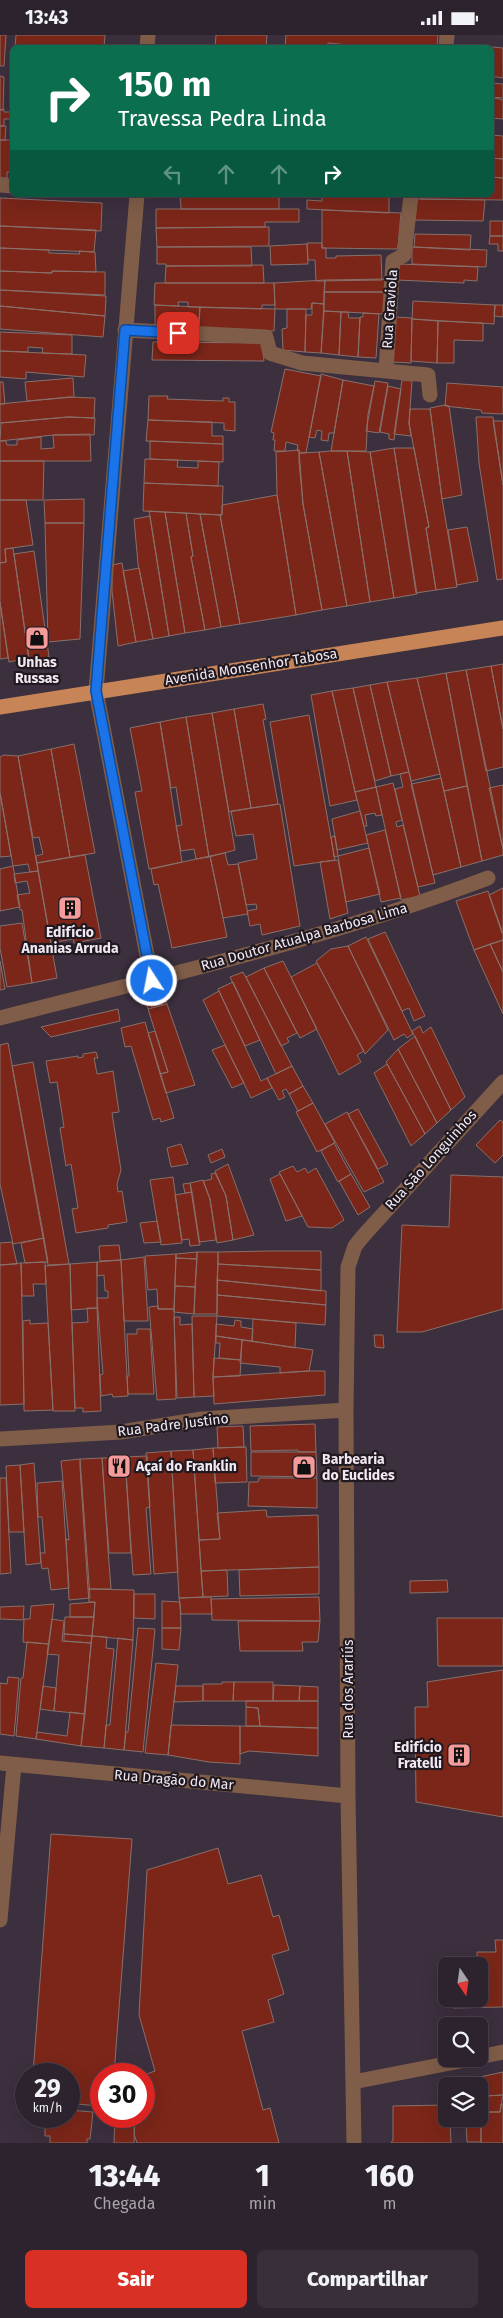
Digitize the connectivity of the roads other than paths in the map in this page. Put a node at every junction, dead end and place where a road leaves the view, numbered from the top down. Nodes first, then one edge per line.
1 (137, 197) edge
2 (410, 197) edge
3 (125, 330) junction
4 (386, 370) junction
5 (430, 395) dead end
6 (503, 628) edge
7 (96, 691) junction
8 (0, 707) edge
9 (488, 878) dead end
10 (152, 981) junction
11 (0, 1018) edge
12 (503, 1082) edge
13 (361, 1239) joint
14 (346, 1409) junction
15 (0, 1439) edge
16 (7, 1764) edge
17 (348, 1795) junction
18 (0, 1920) edge
19 (503, 2053) edge
20 (488, 2056) edge
21 (438, 2065) edge
22 (354, 2082) junction
23 (354, 2143) edge

1 - 3 street
2 - 4 street, Rua Graviola
3 - 4 street
3 - 7 street
4 - 5 street
6 - 7 main road, Avenida Monsenhor Tabosa
7 - 8 main road, Avenida Monsenhor Tabosa
7 - 10 street
9 - 10 street, Rua Doutor Atualpa Barbosa Lima
10 - 11 street, Rua Doutor Atualpa Barbosa Lima
12 - 13 street, Rua São Longuinhos
13 - 14 street, Rua dos Arariús
14 - 15 street, Rua Padre Justino
14 - 17 street, Rua dos Arariús
16 - 17 street, Rua Dragão do Mar
16 - 18 street
17 - 22 street, Rua dos Arariús
19 - 20 street
21 - 22 street
22 - 23 street, Rua dos Arariús

